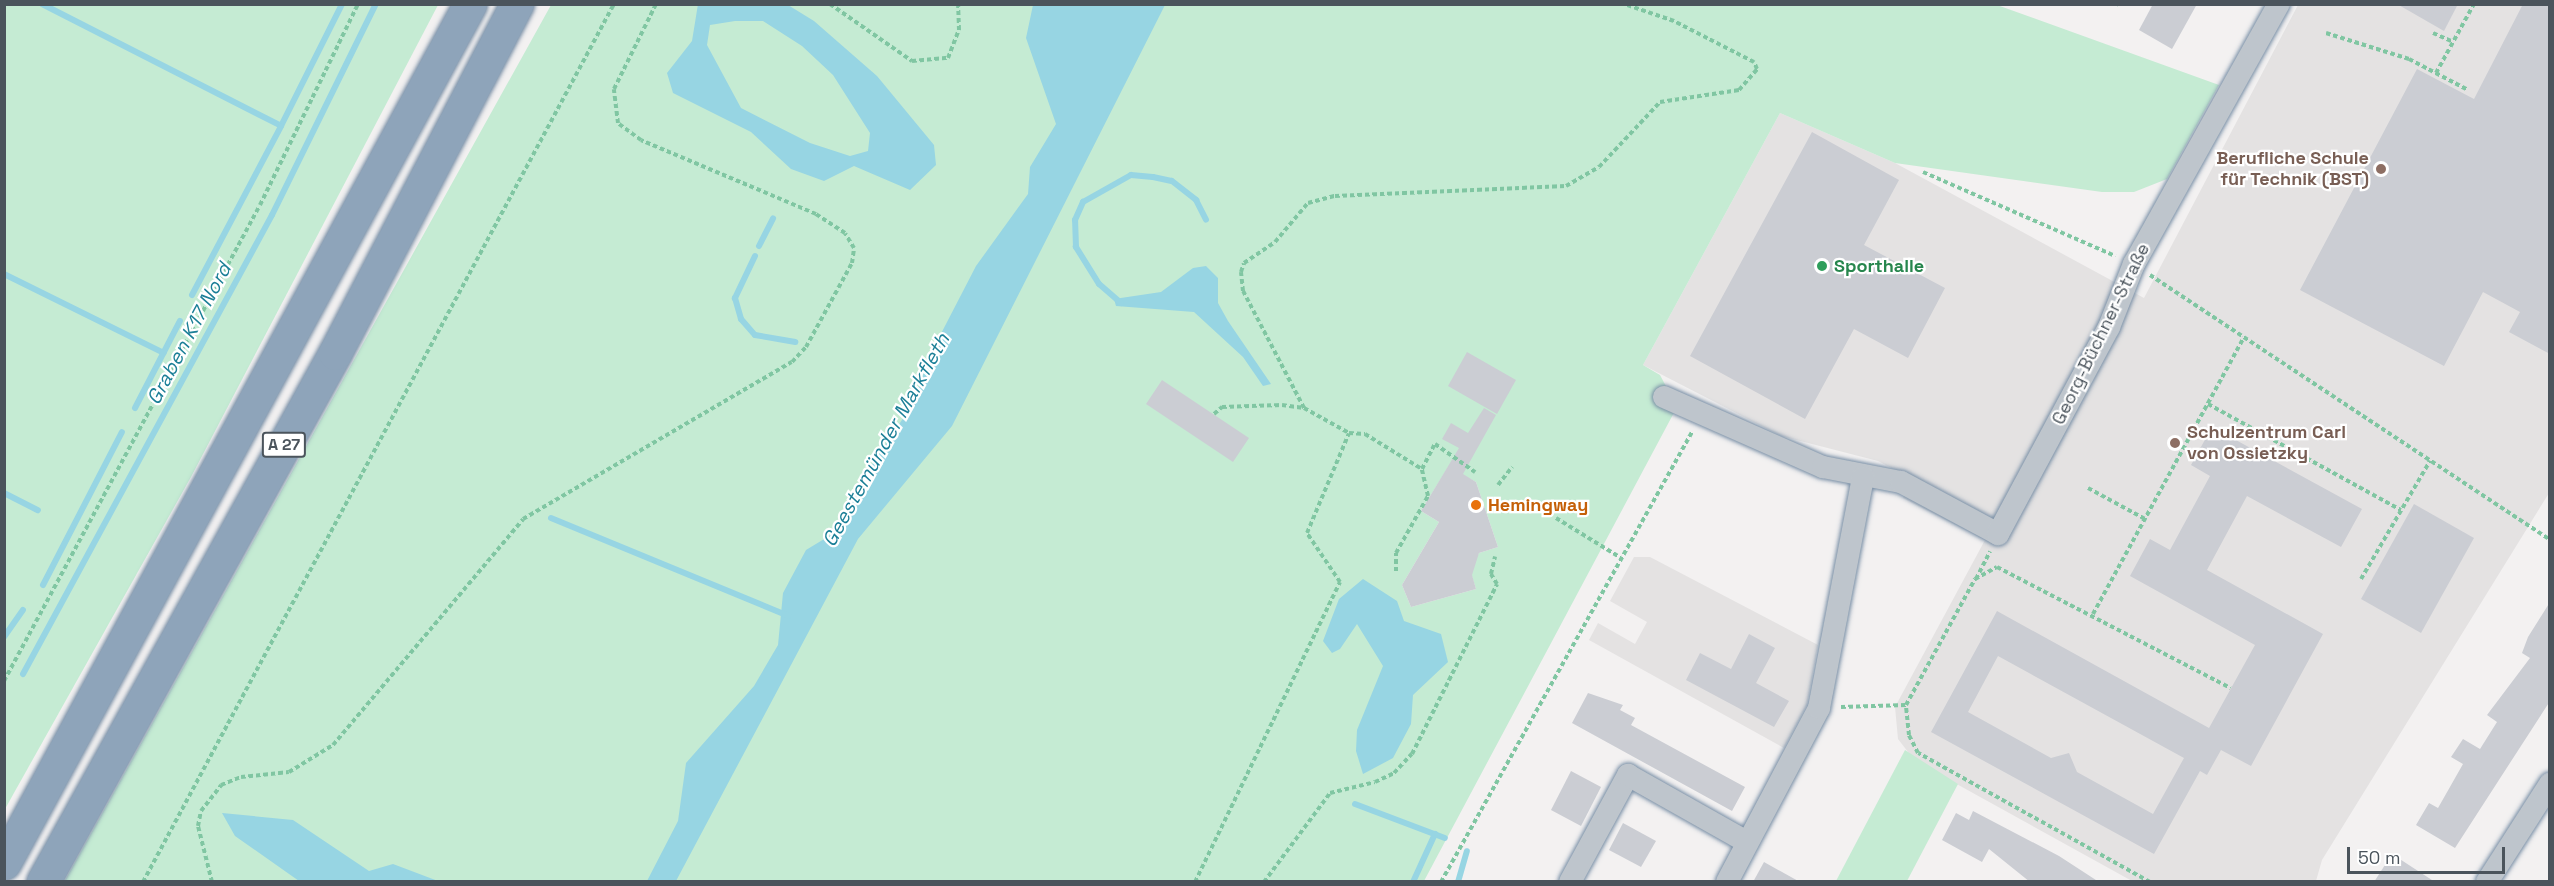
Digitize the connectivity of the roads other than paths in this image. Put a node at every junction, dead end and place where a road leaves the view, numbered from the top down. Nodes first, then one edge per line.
1 (470, 4) edge
2 (517, 4) edge
3 (2279, 4) edge
4 (1664, 397) dead end
5 (1863, 477) junction
6 (2550, 784) edge
7 (1747, 842) junction
8 (4, 863) edge
9 (43, 882) edge
10 (1570, 882) edge
11 (1727, 882) edge
12 (2487, 882) edge

1 - 8 highway, A 27
2 - 9 highway, A 27
3 - 5 street, Georg-Büchner-Straße
4 - 5 street
5 - 7 street
6 - 12 street
7 - 10 street
7 - 11 street

